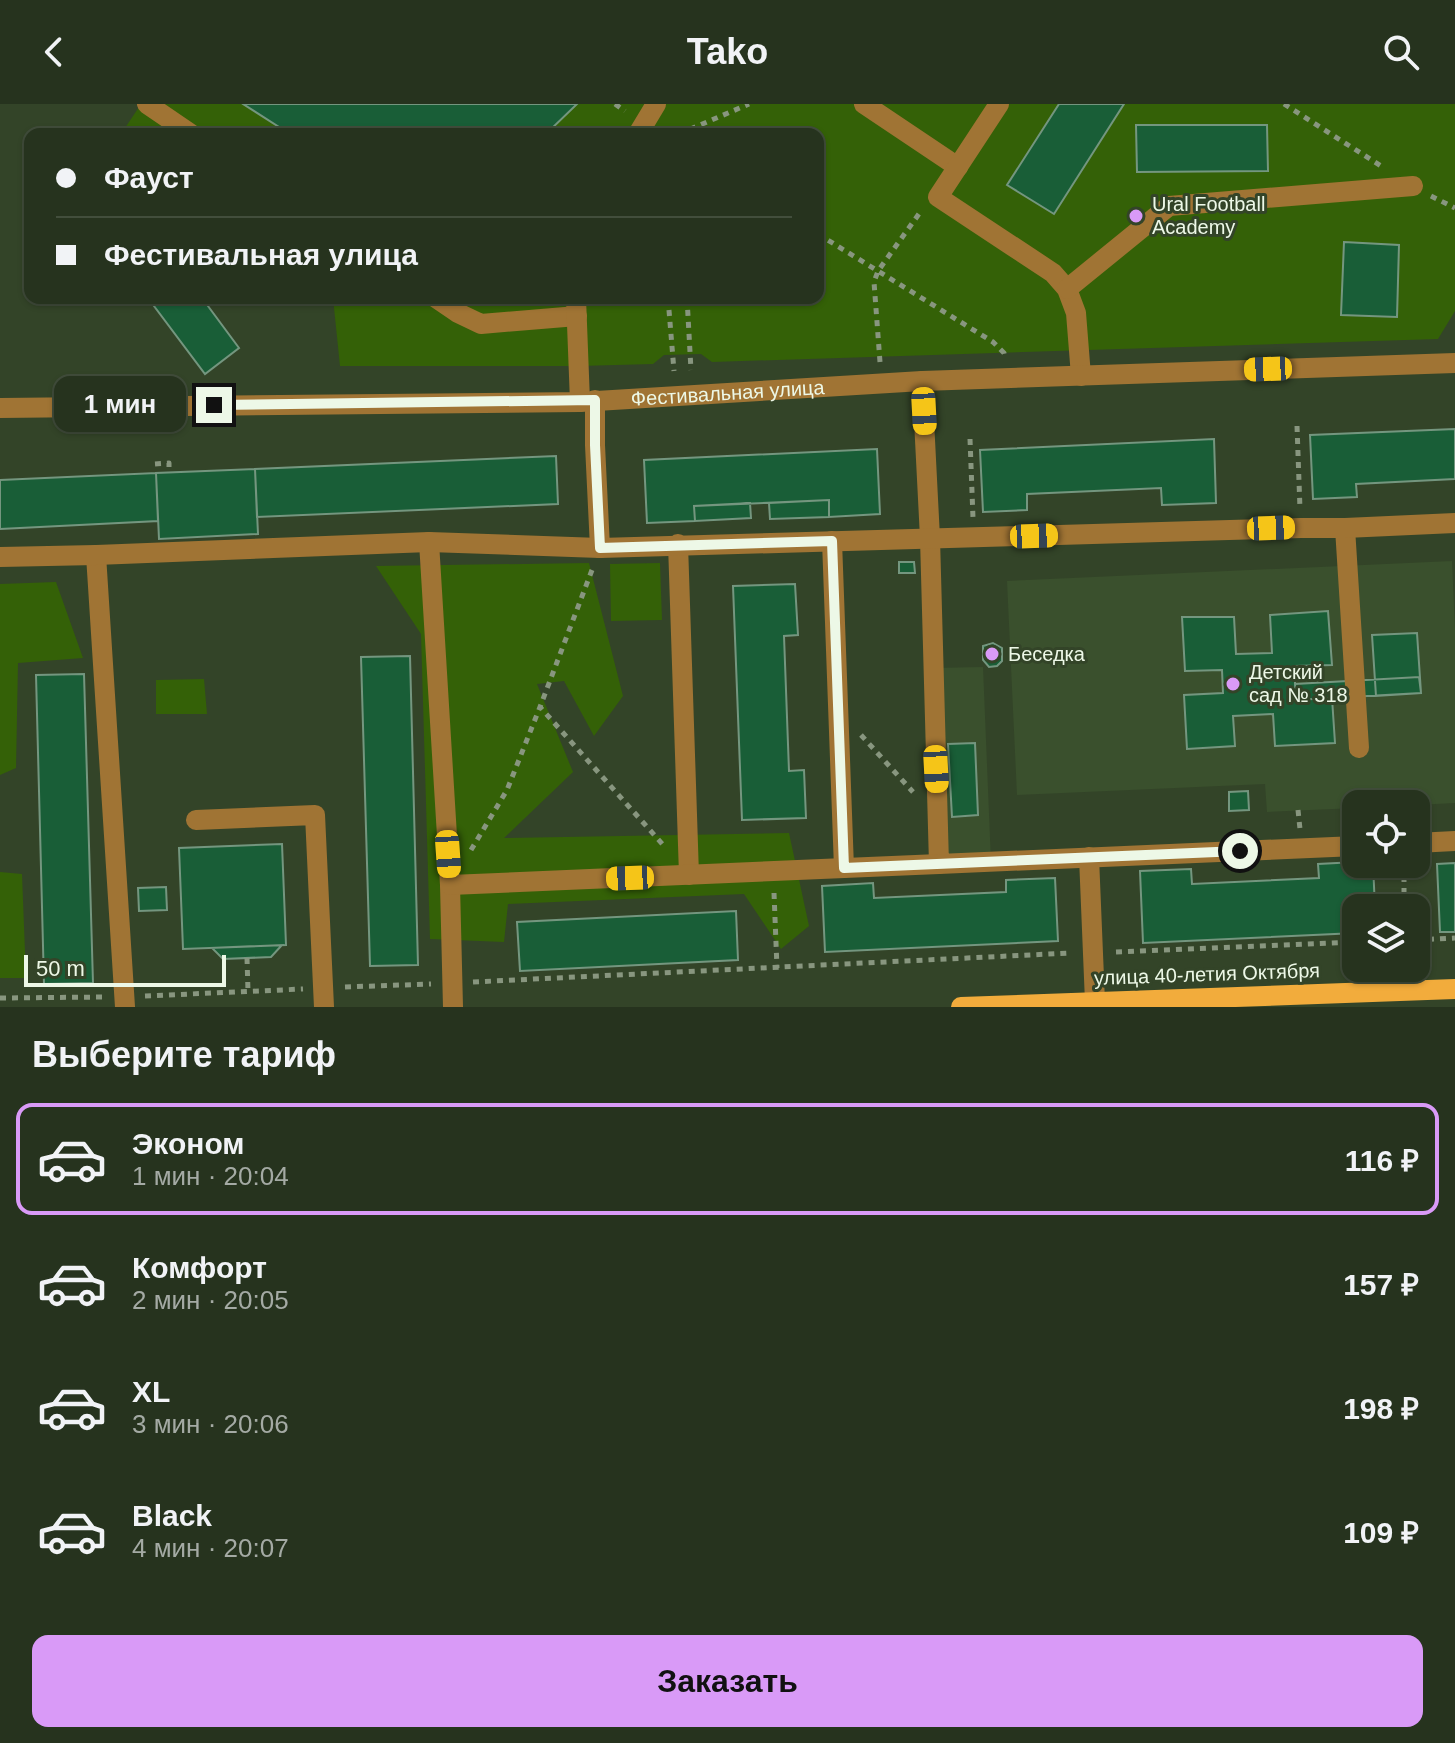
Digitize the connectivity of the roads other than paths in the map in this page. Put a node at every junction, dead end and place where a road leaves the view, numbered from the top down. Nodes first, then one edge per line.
1 (147, 104) edge
2 (656, 104) edge
3 (864, 104) edge
4 (999, 104) edge
5 (182, 128) edge
6 (642, 128) edge
7 (958, 167) junction
8 (1413, 186) road end
9 (1067, 289) junction
10 (445, 304) edge
11 (577, 307) edge
12 (1455, 363) edge
13 (1081, 376) junction
14 (922, 381) junction
15 (587, 401) junction
16 (0, 408) edge
17 (1455, 523) edge
18 (1345, 528) junction
19 (930, 538) junction
20 (832, 541) junction
21 (429, 542) junction
22 (678, 544) junction
23 (600, 548) junction
24 (96, 555) junction
25 (0, 557) edge
26 (1359, 748) dead end
27 (196, 820) dead end
28 (1455, 841) edge
29 (1430, 842) edge
30 (1342, 847) edge
31 (1089, 857) junction
32 (939, 864) junction
33 (844, 868) junction
34 (689, 875) junction
35 (450, 885) junction
36 (1455, 989) edge
37 (323, 997) edge
38 (125, 1002) edge
39 (1095, 1002) junction
40 (1265, 1002) edge
41 (453, 1007) edge
42 (961, 1007) edge

1 - 5 street
2 - 6 street
3 - 7 street
4 - 7 street
7 - 9 street
8 - 9 street
9 - 13 street
10 - 11 street
11 - 15 street
12 - 13 street, Фестивальная улица
13 - 14 street, Фестивальная улица
14 - 15 street, Фестивальная улица
14 - 19 street
15 - 16 street, Фестивальная улица
15 - 23 street
17 - 18 street
18 - 19 street
18 - 26 street
19 - 20 street
19 - 32 street
20 - 22 street
20 - 33 street
21 - 23 street
21 - 24 street
21 - 35 street
22 - 23 street
22 - 34 street
24 - 25 street
24 - 38 street
27 - 37 street
28 - 29 street
30 - 31 street
31 - 32 street
31 - 39 street
32 - 33 street
33 - 34 street
34 - 35 street
35 - 41 street
36 - 40 main road, улица 40-летия Октября
39 - 40 main road, улица 40-летия Октября
39 - 42 main road, улица 40-летия Октября

